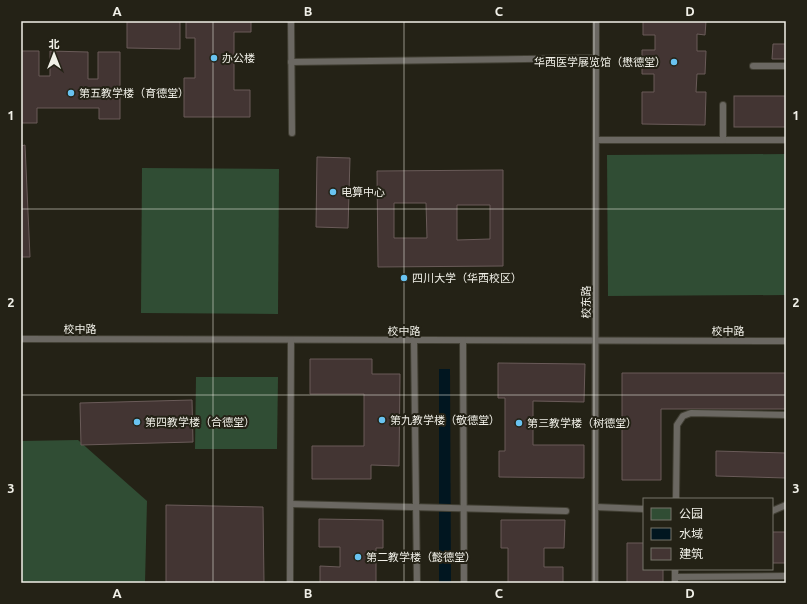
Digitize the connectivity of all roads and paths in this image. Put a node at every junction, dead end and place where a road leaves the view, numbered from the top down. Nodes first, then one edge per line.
1 (291, 21) edge
2 (596, 21) edge
3 (596, 58) junction
4 (291, 62) junction
5 (753, 66) dead end
6 (786, 66) edge
7 (724, 105) dead end
8 (292, 133) dead end
9 (596, 140) junction
10 (724, 140) junction
11 (786, 140) edge
12 (21, 339) edge
13 (291, 340) junction
14 (414, 341) junction
15 (463, 341) junction
16 (596, 341) junction
17 (786, 341) edge
18 (786, 415) edge
19 (676, 498) edge
20 (291, 504) junction
21 (786, 505) edge
22 (416, 507) junction
23 (596, 507) junction
24 (464, 508) junction
25 (643, 509) edge
26 (566, 511) dead end
27 (773, 511) edge
28 (786, 576) edge
29 (675, 580) edge
30 (290, 583) edge
31 (417, 583) edge
32 (464, 583) edge
33 (595, 583) edge

1 - 4 lane
2 - 3 lane, 校东路
3 - 4 lane
3 - 9 lane, 校东路
4 - 8 lane
5 - 6 lane
7 - 10 lane
9 - 10 lane
9 - 16 lane, 校东路
10 - 11 lane
12 - 13 lane, 校中路
13 - 14 lane, 校中路
13 - 20 lane
14 - 15 lane, 校中路
14 - 22 lane
15 - 16 lane, 校中路
15 - 24 lane
16 - 17 lane, 校中路
16 - 23 lane, 校东路
18 - 19 lane
20 - 22 lane
20 - 30 lane
21 - 27 lane
22 - 24 lane
22 - 31 lane
23 - 25 lane
23 - 33 lane, 校东路
24 - 26 lane
24 - 32 lane
28 - 29 lane

